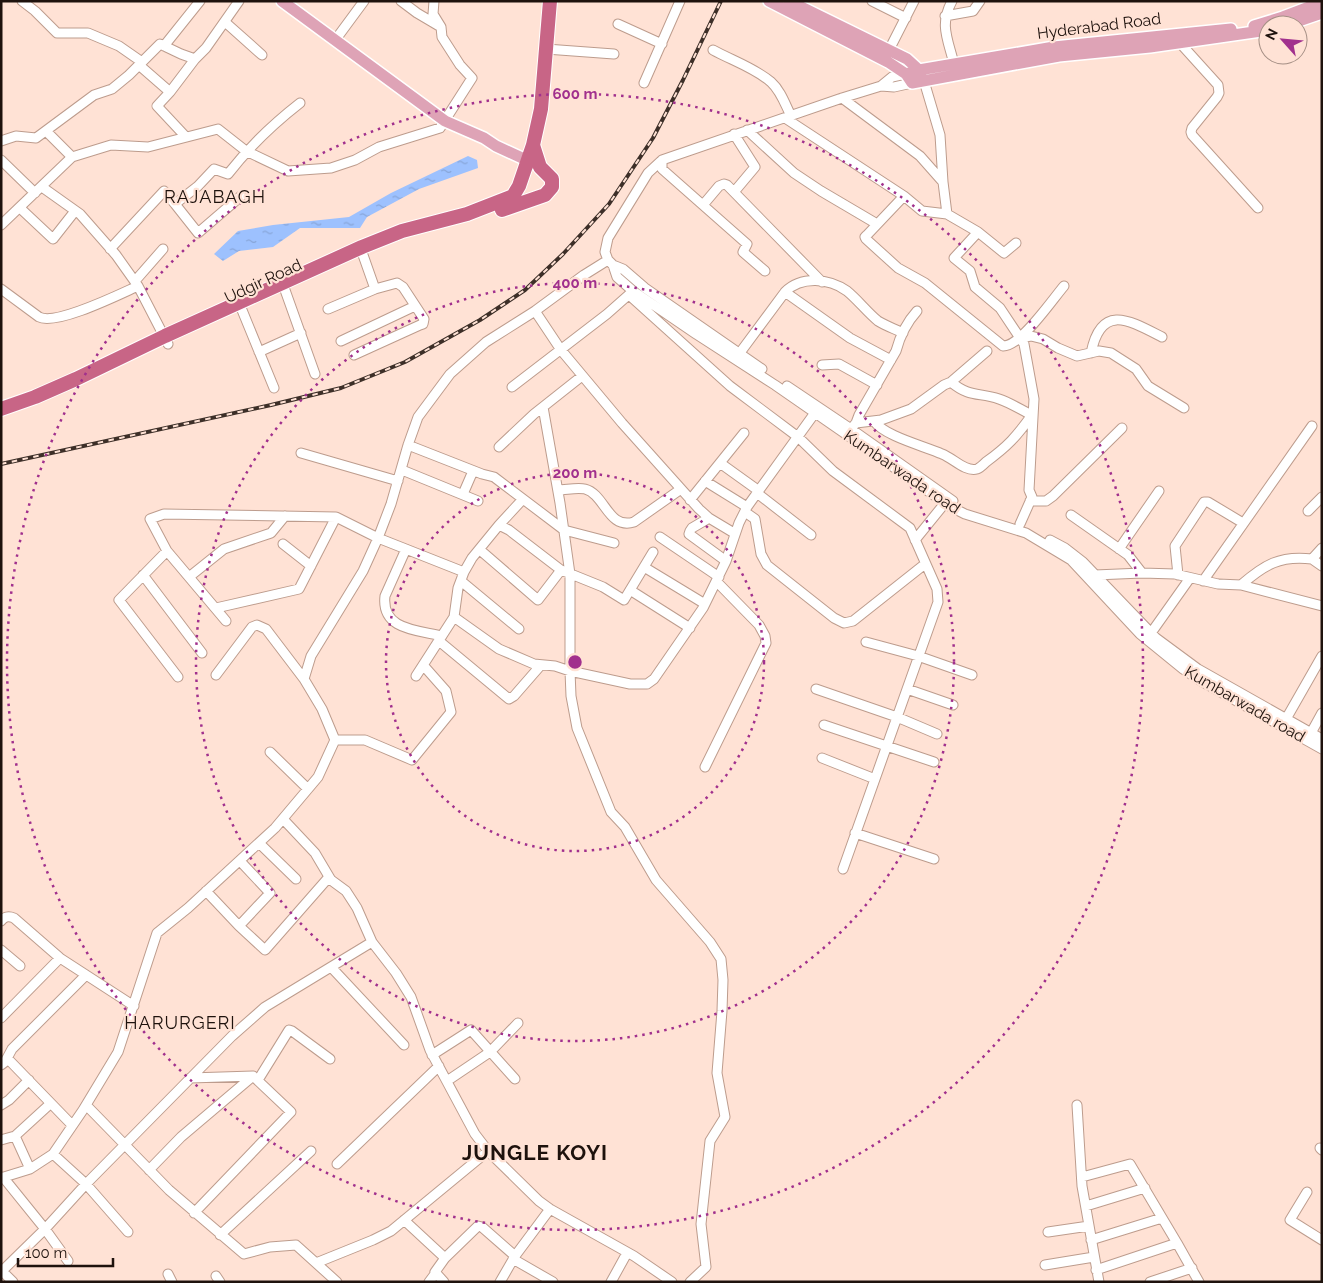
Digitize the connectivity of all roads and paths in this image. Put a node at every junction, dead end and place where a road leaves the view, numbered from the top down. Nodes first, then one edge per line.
1 (22, 1) edge
2 (200, 1) edge
3 (239, 1) edge
4 (282, 1) edge
5 (364, 1) edge
6 (401, 1) edge
7 (434, 1) edge
8 (550, 1) edge
9 (680, 1) edge
10 (769, 1) edge
11 (790, 1) edge
12 (872, 1) edge
13 (914, 1) edge
14 (952, 1) edge
15 (980, 1) edge
16 (1322, 2) edge
17 (945, 16) junction
18 (906, 18) junction
19 (225, 22) junction
20 (618, 24) dead end
21 (442, 27) junction
22 (1258, 31) edge
23 (336, 40) junction
24 (1180, 43) junction
25 (662, 44) junction
26 (164, 46) junction
27 (546, 49) junction
28 (713, 50) dead end
29 (889, 50) junction
30 (614, 54) dead end
31 (262, 55) dead end
32 (194, 59) junction
33 (140, 64) junction
34 (954, 64) junction
35 (919, 70) junction
36 (909, 78) junction
37 (924, 81) junction
38 (644, 83) dead end
39 (170, 92) junction
40 (842, 98) junction
41 (300, 103) dead end
42 (788, 117) junction
43 (446, 121) junction
44 (747, 130) junction
45 (46, 131) junction
46 (734, 134) junction
47 (186, 138) junction
48 (1, 141) edge
49 (533, 145) junction
50 (246, 151) junction
51 (72, 157) junction
52 (1, 160) edge
53 (527, 160) junction
54 (662, 160) junction
55 (540, 167) junction
56 (943, 182) junction
57 (38, 190) junction
58 (734, 192) junction
59 (242, 196) dead end
60 (904, 196) junction
61 (175, 204) junction
62 (703, 205) junction
63 (20, 208) junction
64 (1258, 208) dead end
65 (76, 211) junction
66 (947, 214) junction
67 (877, 224) junction
68 (1, 226) edge
69 (978, 232) junction
70 (1016, 243) dead end
71 (110, 249) junction
72 (162, 249) dead end
73 (363, 255) junction
74 (610, 262) junction
75 (765, 271) dead end
76 (822, 282) junction
77 (136, 284) junction
78 (1064, 286) dead end
79 (1, 289) edge
80 (375, 289) junction
81 (285, 290) junction
82 (785, 292) junction
83 (631, 293) junction
84 (415, 306) junction
85 (328, 309) dead end
86 (242, 310) junction
87 (918, 310) dead end
88 (535, 311) junction
89 (300, 333) junction
90 (903, 333) junction
91 (1162, 337) dead end
92 (1020, 338) junction
93 (167, 340) junction
94 (341, 341) dead end
95 (561, 350) junction
96 (986, 351) dead end
97 (259, 352) junction
98 (1091, 353) junction
99 (739, 354) junction
100 (354, 355) dead end
101 (892, 360) junction
102 (822, 365) dead end
103 (315, 374) dead end
104 (582, 376) junction
105 (951, 382) junction
106 (877, 385) junction
107 (512, 387) dead end
108 (274, 388) dead end
109 (543, 407) junction
110 (1184, 408) dead end
111 (1, 409) edge
112 (817, 411) junction
113 (1032, 415) junction
114 (1, 418) edge
115 (874, 421) junction
116 (854, 426) junction
117 (1312, 426) dead end
118 (1122, 428) dead end
119 (744, 433) dead end
120 (798, 437) junction
121 (408, 445) junction
122 (499, 447) dead end
123 (301, 453) dead end
124 (720, 463) junction
125 (402, 470) junction
126 (473, 471) junction
127 (398, 481) junction
128 (705, 482) junction
129 (681, 489) junction
130 (558, 490) junction
131 (1159, 491) dead end
132 (758, 492) junction
133 (463, 494) junction
134 (1322, 497) edge
135 (523, 499) junction
136 (690, 500) junction
137 (478, 501) dead end
138 (1030, 501) junction
139 (945, 503) junction
140 (746, 510) junction
141 (1322, 512) edge
142 (1071, 515) dead end
143 (285, 516) junction
144 (336, 517) junction
145 (709, 518) junction
146 (1243, 523) junction
147 (1020, 524) junction
148 (499, 525) junction
149 (564, 530) junction
150 (734, 534) junction
151 (811, 535) dead end
152 (660, 537) dead end
153 (378, 538) junction
154 (915, 540) junction
155 (614, 542) dead end
156 (283, 544) dead end
157 (1322, 548) edge
158 (406, 549) junction
159 (1119, 549) junction
160 (480, 550) junction
161 (167, 551) junction
162 (653, 552) dead end
163 (1312, 559) junction
164 (726, 561) junction
165 (925, 564) junction
166 (311, 566) junction
167 (1322, 566) edge
168 (644, 567) junction
169 (561, 570) junction
170 (1142, 573) junction
171 (570, 574) junction
172 (144, 575) junction
173 (1095, 575) junction
174 (1178, 575) junction
175 (189, 577) junction
176 (462, 577) junction
177 (1190, 578) junction
178 (718, 580) junction
179 (1203, 581) junction
180 (1241, 585) junction
181 (630, 590) junction
182 (705, 604) junction
183 (1322, 606) edge
184 (216, 608) junction
185 (454, 616) junction
186 (226, 621) dead end
187 (519, 628) dead end
188 (690, 628) junction
189 (1151, 633) junction
190 (440, 638) junction
191 (866, 642) dead end
192 (202, 653) dead end
193 (918, 656) junction
194 (1322, 656) edge
195 (423, 665) junction
196 (541, 665) junction
197 (570, 671) junction
198 (216, 675) dead end
199 (972, 675) dead end
200 (416, 676) dead end
201 (178, 678) dead end
202 (304, 679) junction
203 (816, 689) dead end
204 (907, 689) junction
205 (953, 706) dead end
206 (1322, 713) edge
207 (897, 717) junction
208 (1286, 719) junction
209 (824, 725) dead end
210 (1311, 733) junction
211 (938, 734) dead end
212 (1322, 739) edge
213 (335, 740) junction
214 (886, 746) junction
215 (1322, 748) edge
216 (270, 752) dead end
217 (822, 758) dead end
218 (934, 762) dead end
219 (705, 767) dead end
220 (875, 779) junction
221 (308, 789) junction
222 (283, 819) junction
223 (856, 833) junction
224 (259, 843) junction
225 (934, 859) dead end
226 (240, 860) junction
227 (843, 869) dead end
228 (329, 877) junction
229 (296, 879) dead end
230 (206, 892) junction
231 (1, 921) edge
232 (240, 926) junction
233 (372, 942) junction
234 (1, 950) edge
235 (60, 958) junction
236 (20, 966) dead end
237 (331, 967) junction
238 (86, 975) junction
239 (134, 1006) junction
240 (1, 1018) edge
241 (518, 1023) dead end
242 (404, 1045) dead end
243 (490, 1052) junction
244 (432, 1055) junction
245 (8, 1058) junction
246 (330, 1059) dead end
247 (1, 1065) edge
248 (439, 1066) junction
249 (190, 1078) junction
250 (255, 1078) junction
251 (515, 1079) dead end
252 (29, 1080) junction
253 (447, 1081) junction
254 (1, 1104) edge
255 (50, 1104) junction
256 (86, 1105) junction
257 (1077, 1105) dead end
258 (72, 1125) junction
259 (16, 1136) junction
260 (1, 1140) edge
261 (124, 1146) junction
262 (488, 1151) junction
263 (311, 1152) dead end
264 (53, 1154) junction
265 (337, 1164) dead end
266 (30, 1169) junction
267 (149, 1170) junction
268 (1082, 1177) junction
269 (2, 1178) edge
270 (86, 1184) junction
271 (1145, 1188) junction
272 (1307, 1192) dead end
273 (1086, 1206) junction
274 (550, 1209) junction
275 (194, 1213) junction
276 (1162, 1218) junction
277 (404, 1220) junction
278 (1089, 1226) junction
279 (45, 1229) junction
280 (128, 1232) dead end
281 (1048, 1232) dead end
282 (220, 1235) junction
283 (1091, 1240) junction
284 (1322, 1240) edge
285 (1177, 1243) junction
286 (627, 1253) junction
287 (1094, 1256) junction
288 (514, 1257) junction
289 (445, 1258) junction
290 (68, 1261) dead end
291 (316, 1263) junction
292 (1045, 1265) dead end
293 (1192, 1268) junction
294 (1096, 1270) junction
295 (2, 1271) edge
296 (435, 1274) junction
297 (13, 1282) edge
298 (338, 1282) edge
299 (429, 1282) edge
300 (444, 1282) edge
301 (500, 1282) edge
302 (553, 1282) edge
303 (611, 1282) edge
304 (672, 1282) edge
305 (690, 1282) edge
306 (1098, 1282) edge
307 (1150, 1282) edge
308 (1199, 1282) edge

1 - 33 street
2 - 26 street
3 - 19 street
4 - 23 main road
5 - 23 street
6 - 21 street
7 - 21 street
8 - 27 highway
9 - 25 street
10 - 36 main road
11 - 29 main road
12 - 18 street
13 - 18 street
14 - 17 street
15 - 17 street
16 - 34 main road, Hyderabad Road
17 - 34 street
18 - 29 street
19 - 31 street
19 - 32 street
20 - 25 street
21 - 43 street
22 - 24 main road, Hyderabad Road
23 - 43 main road
24 - 37 main road, Hyderabad Road
24 - 64 street
25 - 38 street
26 - 32 street
26 - 33 street
27 - 30 street
27 - 49 highway
28 - 42 street
29 - 35 main road
32 - 39 street
33 - 39 street
33 - 45 street
34 - 35 main road, Hyderabad Road
35 - 36 main road, Hyderabad Road
35 - 37 main road
36 - 37 main road, Hyderabad Road
36 - 40 street, Hyderabad Road
37 - 56 street
39 - 47 street
40 - 42 street, Hyderabad Road
40 - 56 street
41 - 50 street
42 - 44 street, Hyderabad Road
42 - 60 street
43 - 50 street
43 - 53 main road
44 - 46 street, Hyderabad Road
44 - 67 street
45 - 48 street
45 - 51 street
46 - 54 street, Hyderabad Road
46 - 58 street
47 - 50 street
47 - 51 street
49 - 53 highway
49 - 55 highway
50 - 61 street
51 - 57 street
52 - 57 street
53 - 55 main road
53 - 93 highway, Udgir Road
54 - 62 street
54 - 74 street, Hyderabad Road
55 - 73 highway, Udgir Road
56 - 66 street
57 - 63 street
57 - 65 street
58 - 62 street
58 - 76 street
59 - 61 street
60 - 66 street
60 - 67 street
61 - 71 street
62 - 75 street
63 - 65 street
63 - 68 street
65 - 71 street
66 - 69 street
67 - 92 street
69 - 70 street
69 - 92 street
71 - 77 street
72 - 77 street
73 - 80 street
73 - 81 highway, Udgir Road
74 - 83 street, Kumbarwada road
74 - 88 street
74 - 99 street, Kumbarwada road
76 - 82 street
76 - 90 street
77 - 79 street
77 - 93 street
78 - 92 street
80 - 84 street
80 - 85 street
81 - 86 highway, Udgir Road
81 - 89 street
82 - 99 street
82 - 101 street
83 - 95 street
83 - 112 street, Kumbarwada road
83 - 120 street
84 - 94 street
84 - 100 street
86 - 93 highway, Udgir Road
86 - 97 street
87 - 90 street
88 - 95 street
88 - 121 street
89 - 97 street
89 - 103 street
90 - 101 street
91 - 98 street
92 - 98 street
92 - 113 street
93 - 111 highway, Udgir Road
93 - 114 highway, Udgir Road
95 - 104 street
95 - 107 street
96 - 105 street
97 - 108 street
98 - 110 street
99 - 112 street, Kumbarwada road
101 - 106 street
102 - 106 street
104 - 109 street
104 - 129 street
105 - 113 street
105 - 115 street
106 - 116 street
109 - 122 street
109 - 130 street
112 - 116 street, Kumbarwada road
112 - 120 street
112 - 139 street, Kumbarwada road
113 - 115 street
113 - 138 street
115 - 116 street
116 - 147 street, Kumbarwada road
117 - 146 street
118 - 138 street
119 - 124 street
120 - 132 street
120 - 154 street
121 - 125 street
121 - 126 street
123 - 127 street
124 - 128 street
124 - 132 street
125 - 127 street
125 - 133 street
126 - 133 street
126 - 135 street
127 - 153 street
128 - 136 street
128 - 140 street
129 - 130 street
129 - 136 street
130 - 149 street
131 - 159 street
132 - 140 street
132 - 151 street
133 - 137 street
134 - 141 street
135 - 148 street
135 - 149 street
136 - 145 street
138 - 147 street
139 - 154 street
139 - 215 street, Kumbarwada road
140 - 150 street
140 - 165 street
142 - 159 street
143 - 144 street
143 - 161 street
143 - 175 street
144 - 153 street
144 - 166 street
145 - 150 street
145 - 164 street
146 - 174 street
146 - 179 street
147 - 173 street, Kumbarwada road
148 - 160 street
148 - 169 street
149 - 155 street
149 - 171 street
150 - 164 street
152 - 178 street
153 - 158 street
153 - 202 street
154 - 165 street
156 - 166 street
157 - 163 street
158 - 176 street
158 - 190 street
159 - 170 street
160 - 169 street
160 - 176 street
161 - 172 street
161 - 175 street
162 - 168 street
163 - 167 street
163 - 180 street
164 - 178 street
165 - 193 street
166 - 184 street
168 - 181 street
168 - 182 street
169 - 171 street
170 - 173 street
170 - 174 street
171 - 181 street
171 - 197 street
172 - 192 street
172 - 201 street
173 - 189 street, Kumbarwada road
174 - 177 street
175 - 184 street
176 - 185 street
176 - 187 street
177 - 179 street
177 - 189 street
178 - 182 street
178 - 219 street
179 - 180 street
180 - 183 street
181 - 188 street
182 - 188 street
184 - 186 street
185 - 190 street
185 - 196 street
188 - 197 street
189 - 208 street, Kumbarwada road
190 - 195 street
190 - 196 street
191 - 193 street
193 - 199 street
193 - 204 street
194 - 208 street
195 - 200 street
195 - 213 street
196 - 197 street
197 - 305 street
198 - 202 street
202 - 213 street
203 - 207 street
204 - 205 street
204 - 207 street
206 - 210 street
207 - 211 street
207 - 214 street
208 - 210 street, Kumbarwada road
209 - 214 street
210 - 212 street, Kumbarwada road
213 - 221 street
214 - 218 street
214 - 220 street
216 - 221 street
217 - 220 street
220 - 223 street
221 - 222 street
222 - 224 street
222 - 228 street
223 - 225 street
223 - 227 street
224 - 226 street
224 - 229 street
226 - 230 street
226 - 232 street
228 - 232 street
228 - 233 street
230 - 232 street
230 - 239 street
231 - 235 street
233 - 237 street
233 - 244 street
234 - 236 street
235 - 238 street
235 - 240 street
237 - 242 street
237 - 249 street
238 - 239 street
238 - 245 street
239 - 256 street
241 - 243 street
243 - 244 street
243 - 251 street
243 - 253 street
244 - 248 street
245 - 247 street
245 - 252 street
246 - 250 street
248 - 253 street
248 - 265 street
249 - 250 street
249 - 261 street
250 - 267 street
250 - 275 street
252 - 254 street
252 - 255 street
253 - 262 street
255 - 258 street
255 - 259 street
256 - 258 street
256 - 261 street
257 - 268 street
258 - 264 street
259 - 260 street
259 - 266 street
261 - 267 street
261 - 270 street
262 - 274 street
262 - 277 street
263 - 282 street
264 - 266 street
264 - 270 street
266 - 269 street
267 - 275 street
268 - 271 street
268 - 273 street
269 - 279 street
270 - 279 street
270 - 280 street
271 - 273 street
271 - 276 street
272 - 284 street
273 - 278 street
274 - 286 street
274 - 288 street
275 - 282 street
276 - 283 street
276 - 285 street
277 - 289 street
277 - 291 street
278 - 281 street
278 - 283 street
279 - 290 street
279 - 295 street
282 - 291 street
283 - 287 street
285 - 293 street
285 - 294 street
286 - 303 street
286 - 304 street
287 - 292 street
287 - 294 street
288 - 289 street
288 - 301 street
288 - 302 street
289 - 296 street
291 - 298 street
293 - 307 street
293 - 308 street
294 - 306 street
295 - 297 street
296 - 299 street
296 - 300 street

